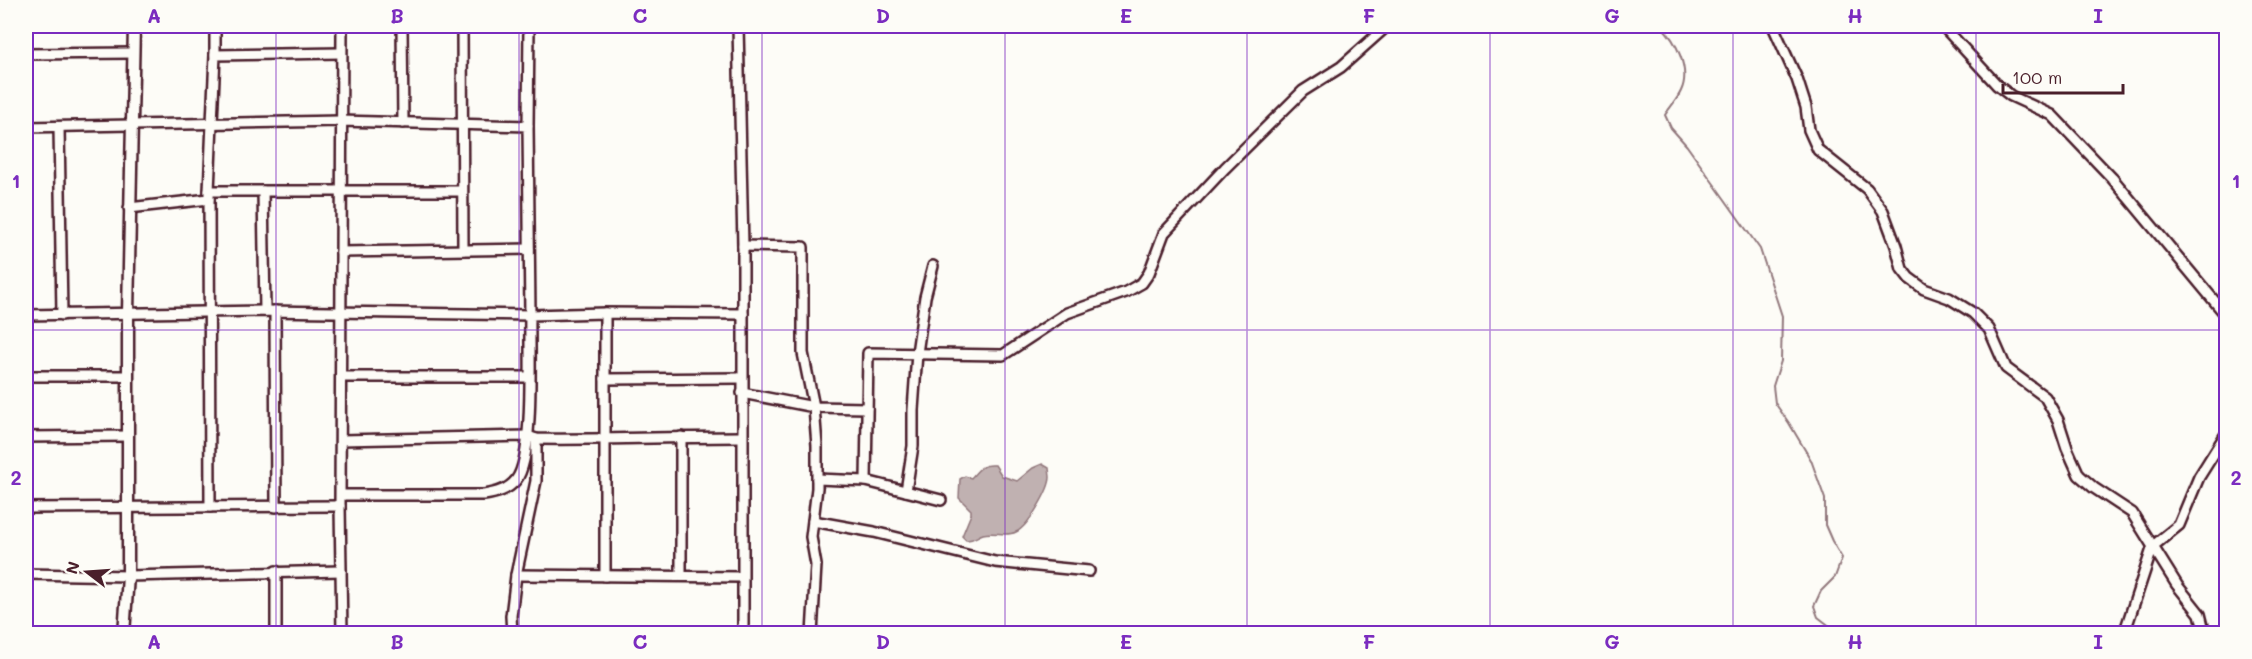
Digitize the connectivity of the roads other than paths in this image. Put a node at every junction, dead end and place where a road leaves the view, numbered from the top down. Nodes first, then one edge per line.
1 (134, 26) edge
2 (215, 26) edge
3 (342, 26) edge
4 (402, 26) edge
5 (462, 26) edge
6 (529, 26) edge
7 (738, 26) edge
8 (1387, 26) edge
9 (1773, 26) edge
10 (1943, 26) edge
11 (133, 53) junction
12 (341, 53) junction
13 (26, 54) edge
14 (215, 55) junction
15 (340, 121) junction
16 (403, 123) junction
17 (461, 124) junction
18 (132, 125) junction
19 (212, 125) junction
20 (528, 126) junction
21 (26, 127) edge
22 (59, 127) junction
23 (263, 191) junction
24 (341, 191) junction
25 (462, 191) junction
26 (209, 195) junction
27 (129, 208) junction
28 (743, 246) junction
29 (529, 249) junction
30 (463, 250) junction
31 (341, 252) junction
32 (933, 266) dead end
33 (208, 311) junction
34 (270, 311) junction
35 (341, 312) junction
36 (128, 313) junction
37 (604, 313) junction
38 (743, 314) junction
39 (26, 315) edge
40 (62, 315) junction
41 (530, 315) junction
42 (2226, 315) edge
43 (918, 353) junction
44 (26, 376) edge
45 (128, 376) junction
46 (341, 377) junction
47 (529, 377) junction
48 (742, 378) junction
49 (605, 380) junction
50 (742, 393) junction
51 (814, 407) junction
52 (867, 408) junction
53 (2226, 434) edge
54 (128, 436) junction
55 (681, 436) junction
56 (26, 437) edge
57 (741, 437) junction
58 (532, 438) junction
59 (341, 440) junction
60 (606, 440) junction
61 (816, 478) junction
62 (866, 481) junction
63 (906, 491) junction
64 (340, 495) junction
65 (941, 500) dead end
66 (340, 506) junction
67 (210, 507) junction
68 (276, 507) junction
69 (26, 508) edge
70 (127, 508) junction
71 (813, 521) junction
72 (2153, 546) junction
73 (276, 571) junction
74 (341, 571) junction
75 (1089, 572) dead end
76 (26, 574) edge
77 (516, 575) junction
78 (128, 576) junction
79 (605, 576) junction
80 (681, 576) junction
81 (742, 577) junction
82 (124, 633) edge
83 (140, 633) edge
84 (276, 633) edge
85 (342, 633) edge
86 (512, 633) edge
87 (743, 633) edge
88 (812, 633) edge
89 (2124, 633) edge
90 (2205, 633) edge

1 - 11 street
2 - 14 street
3 - 12 street
4 - 16 street
5 - 17 street
6 - 20 street
7 - 28 street
8 - 43 street
9 - 72 street
10 - 42 street
11 - 13 street
11 - 18 street
12 - 14 street
12 - 15 street
14 - 19 street
15 - 16 street
15 - 19 street
15 - 24 street
16 - 17 street
17 - 20 street
17 - 25 street
18 - 19 street
18 - 22 street
18 - 27 street
19 - 26 street
20 - 29 street
21 - 22 street
22 - 40 street
23 - 24 street
23 - 26 street
23 - 34 street
24 - 25 street
24 - 31 street
25 - 30 street
26 - 27 street
26 - 33 street
27 - 36 street
28 - 38 street
28 - 51 street
29 - 30 street
29 - 41 street
30 - 31 street
31 - 35 street
32 - 43 street
33 - 34 street
33 - 36 street
33 - 67 street
34 - 35 street
34 - 68 street
35 - 41 street
35 - 46 street
36 - 40 street
36 - 45 street
37 - 38 street
37 - 41 street
37 - 49 street
38 - 48 street
39 - 40 street
41 - 47 street
43 - 52 street
43 - 63 street
44 - 45 street
45 - 54 street
46 - 47 street
46 - 59 street
47 - 58 street
48 - 49 street
48 - 50 street
49 - 60 street
50 - 51 street
50 - 57 street
51 - 52 street
51 - 61 street
52 - 62 street
53 - 72 street
54 - 56 street
54 - 70 street
55 - 57 street
55 - 60 street
55 - 80 street
57 - 81 street
58 - 59 street
58 - 60 street
58 - 64 street
58 - 77 street
59 - 64 street
60 - 79 street
61 - 62 street
61 - 71 street
62 - 63 street
63 - 65 street
64 - 66 street
66 - 68 street
66 - 74 street
67 - 68 street
67 - 70 street
69 - 70 street
70 - 78 street
71 - 75 street
71 - 88 street
72 - 89 street
72 - 90 street
73 - 74 street
73 - 78 street
73 - 84 street
74 - 85 street
76 - 78 street
77 - 79 street
77 - 86 street
78 - 82 street
79 - 80 street
80 - 81 street
81 - 87 street
82 - 83 street

